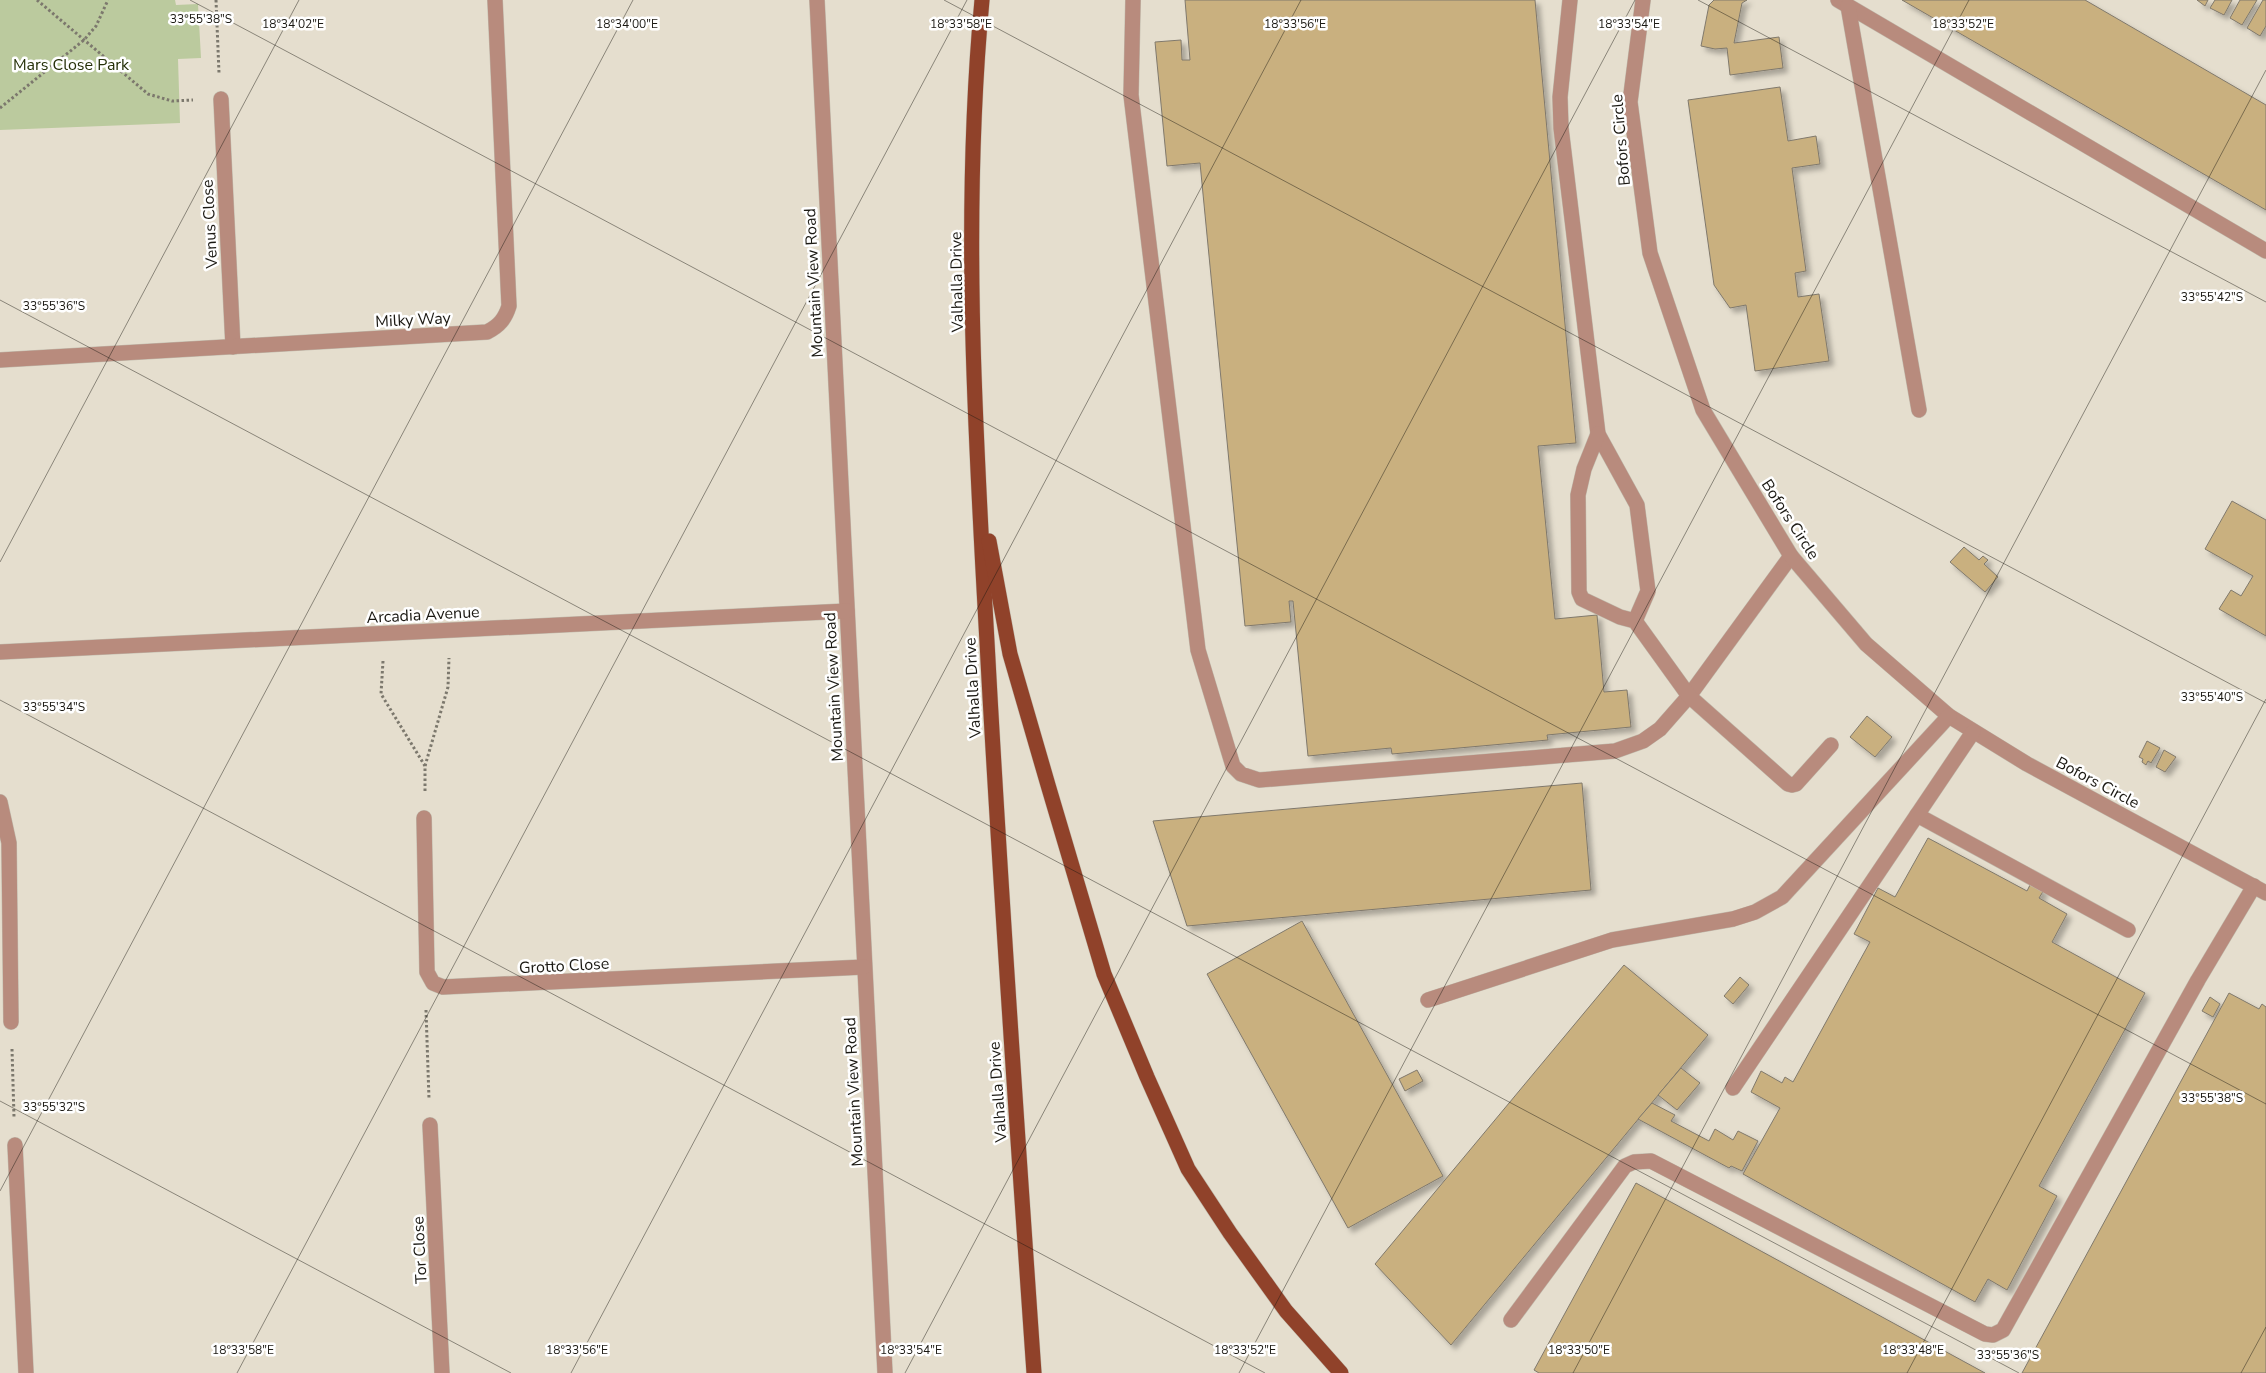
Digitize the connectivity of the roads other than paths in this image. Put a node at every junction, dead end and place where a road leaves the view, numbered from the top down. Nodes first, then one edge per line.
1 (495, 0) edge
2 (817, 0) edge
3 (982, 0) edge
4 (1133, 0) edge
5 (1570, 0) edge
6 (1643, 0) edge
7 (1843, 3) edge
8 (220, 99) road end
9 (2266, 251) edge
10 (233, 348) junction
11 (0, 360) edge
12 (1919, 410) dead end
13 (1598, 434) junction
14 (978, 478) junction
15 (1790, 556) junction
16 (847, 610) junction
17 (1635, 621) junction
18 (0, 652) edge
19 (1690, 696) junction
20 (1950, 716) junction
21 (1973, 732) junction
22 (1831, 745) dead end
23 (0, 802) edge
24 (1917, 815) junction
25 (424, 818) road end
26 (2260, 889) edge
27 (2128, 930) dead end
28 (864, 967) junction
29 (1428, 1000) dead end
30 (11, 1022) road end
31 (1733, 1088) dead end
32 (430, 1125) road end
33 (15, 1146) road end
34 (1511, 1320) dead end
35 (26, 1373) edge
36 (442, 1373) edge
37 (885, 1373) edge
38 (1034, 1373) edge
39 (1341, 1373) edge

1 - 10 street, Milky Way
2 - 16 street, Mountain View Road
3 - 14 main road, Valhalla Drive
4 - 19 street
5 - 13 street
6 - 15 street, Bofors Circle
7 - 9 street
7 - 12 street
8 - 10 street, Venus Close
10 - 11 street, Milky Way
13 - 17 street
13 - 17 street
14 - 38 main road, Valhalla Drive
14 - 39 main road
15 - 19 street
15 - 20 street, Bofors Circle
16 - 18 street, Arcadia Avenue
16 - 28 street, Mountain View Road
17 - 19 street
19 - 22 street
20 - 21 street, Bofors Circle
20 - 29 street
21 - 24 street
21 - 26 street, Bofors Circle
23 - 30 street
24 - 27 street
24 - 31 street
25 - 28 street, Grotto Close
26 - 34 street
28 - 37 street, Mountain View Road
32 - 36 street, Tor Close
33 - 35 street

